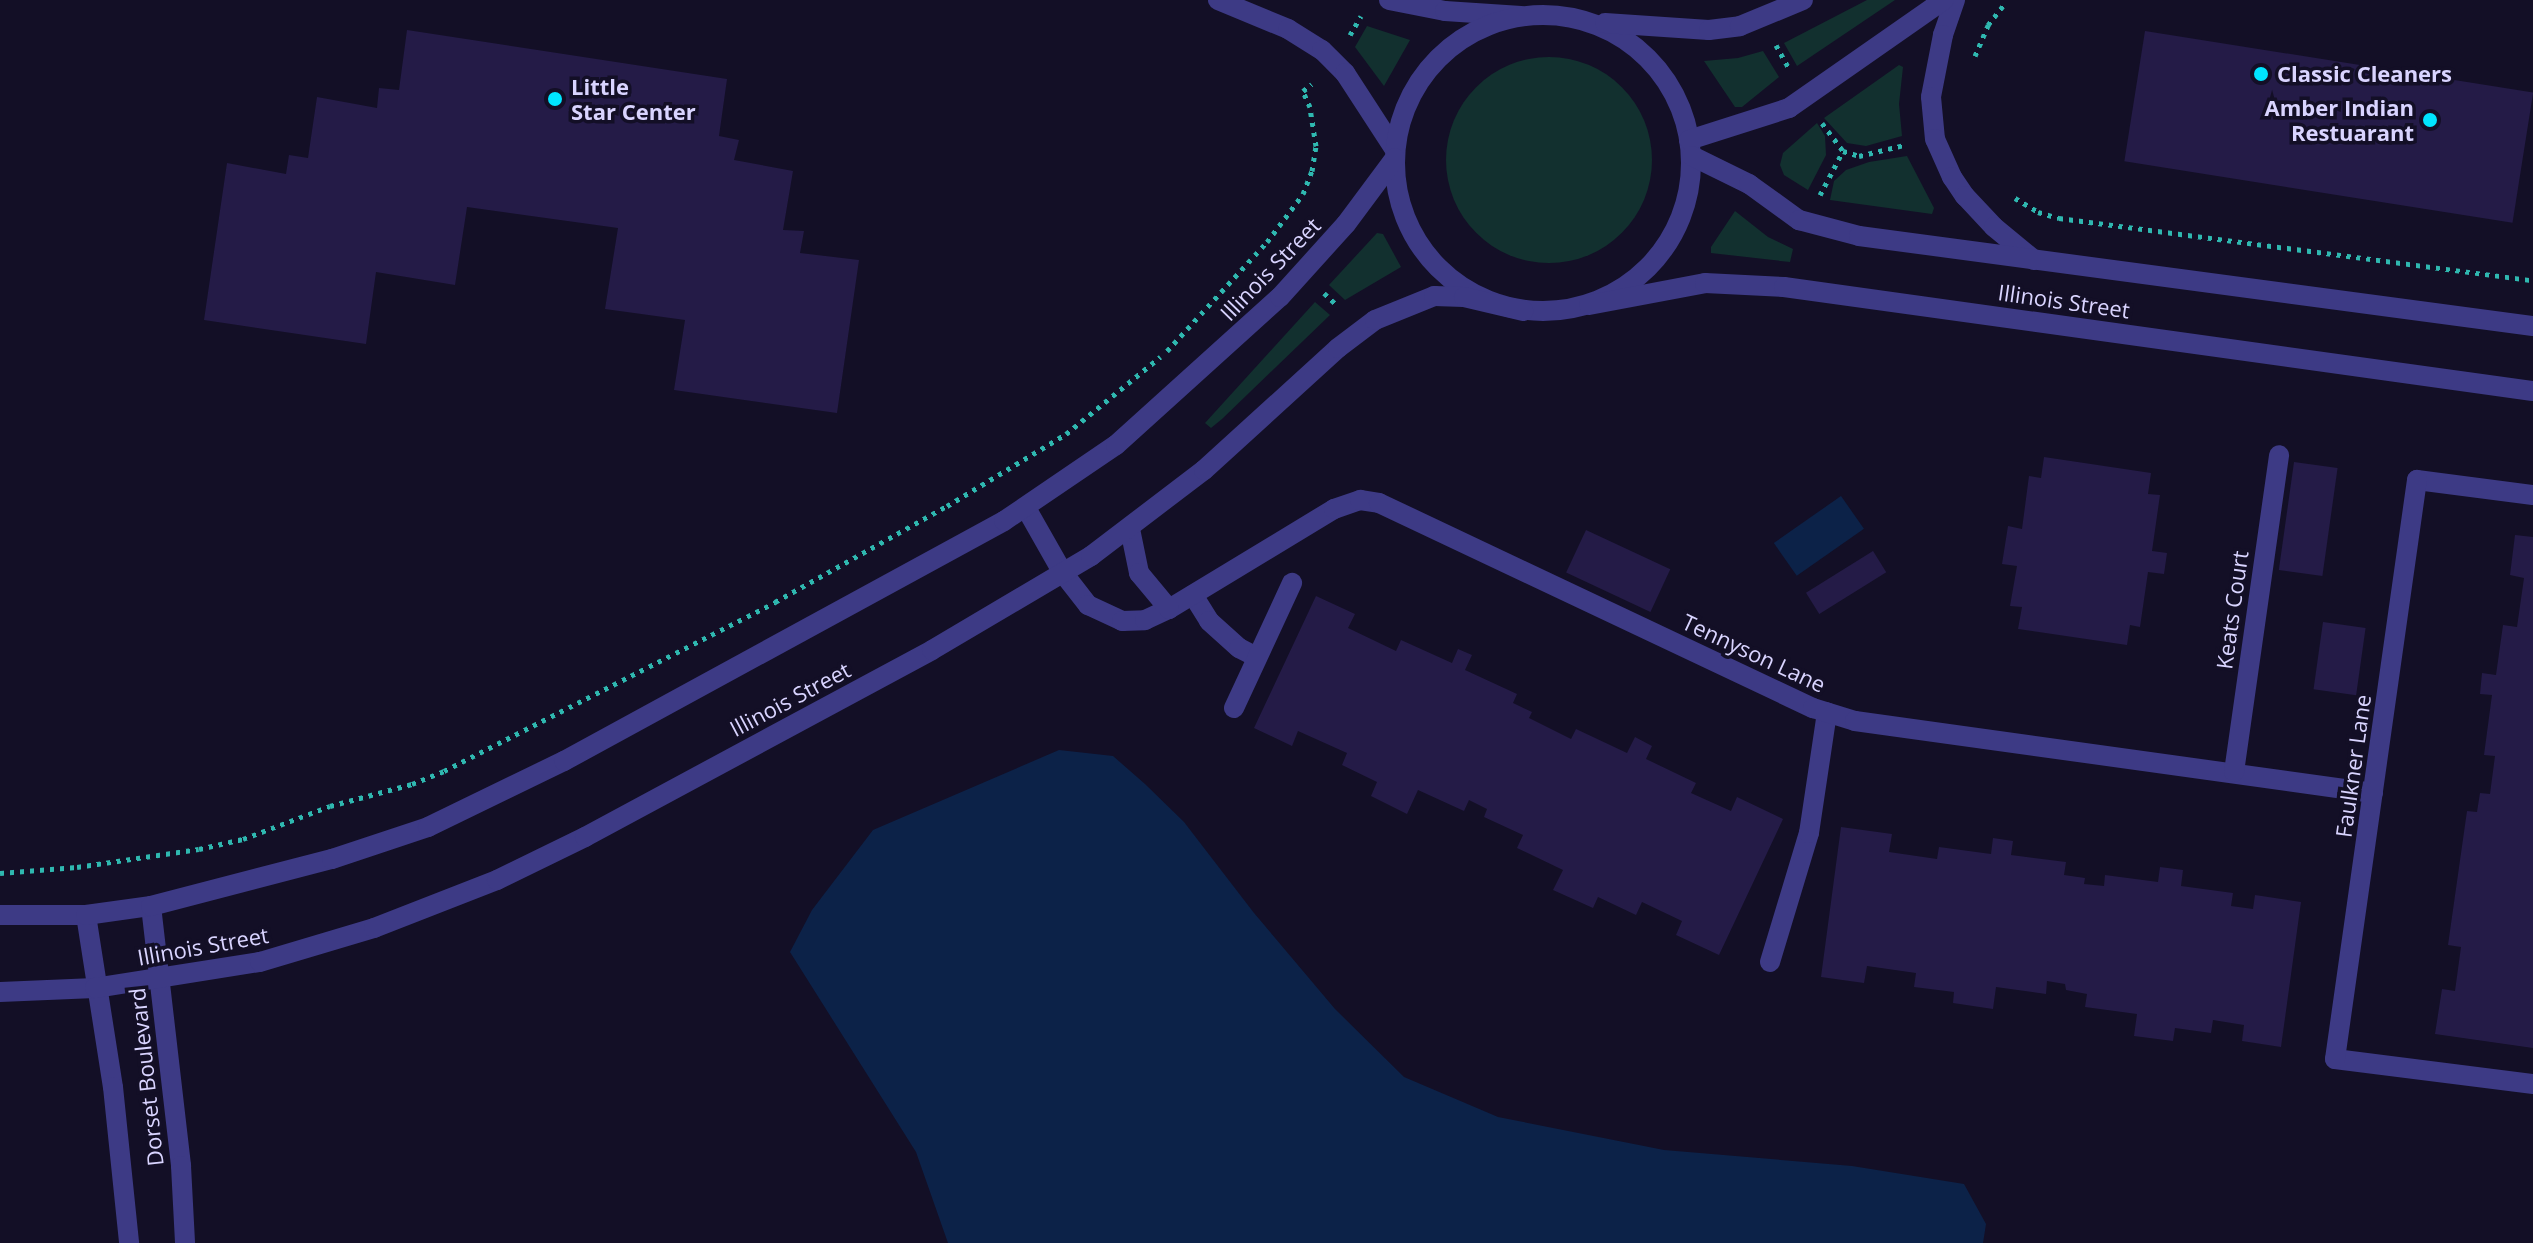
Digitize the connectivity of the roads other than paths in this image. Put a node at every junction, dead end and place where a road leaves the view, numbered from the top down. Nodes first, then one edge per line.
1 (1218, 0) edge
2 (1389, 0) edge
3 (1803, 0) edge
4 (1944, 0) edge
5 (1955, 0) edge
6 (1521, 16) junction
7 (1588, 22) junction
8 (1690, 148) junction
9 (1395, 154) junction
10 (2034, 260) junction
11 (1589, 305) junction
12 (1523, 311) junction
13 (2533, 326) edge
14 (2533, 391) edge
15 (2279, 455) dead end
16 (2533, 495) edge
17 (1026, 508) junction
18 (1130, 529) junction
19 (1063, 573) junction
20 (1292, 583) dead end
21 (1193, 595) junction
22 (1169, 609) junction
23 (1257, 657) junction
24 (1234, 708) dead end
25 (1827, 712) junction
26 (2234, 772) junction
27 (2373, 793) junction
28 (151, 906) junction
29 (0, 915) edge
30 (86, 915) junction
31 (1770, 962) dead end
32 (160, 980) junction
33 (95, 988) junction
34 (0, 992) edge
35 (2533, 1084) edge
36 (129, 1243) edge
37 (185, 1243) edge

1 - 9 street
2 - 6 street
3 - 7 street
4 - 8 street
5 - 10 street
6 - 7 street
6 - 9 street
7 - 8 street
8 - 10 street, Illinois Street
8 - 11 street
9 - 12 street
9 - 17 street, Illinois Street
10 - 13 street, Illinois Street
11 - 12 street, Illinois Street
11 - 14 street, Illinois Street
12 - 18 street, Illinois Street
15 - 26 street, Keats Court
16 - 27 street, Faulkner Lane
17 - 19 street, Tennyson Lane
17 - 28 street, Illinois Street
18 - 19 street, Illinois Street
18 - 22 street
19 - 22 street, Tennyson Lane
19 - 32 street, Illinois Street
20 - 23 street
21 - 22 street, Tennyson Lane
21 - 23 street
21 - 25 street, Tennyson Lane
23 - 24 street
25 - 26 street, Tennyson Lane
25 - 31 street
26 - 27 street, Tennyson Lane
27 - 35 street, Faulkner Lane
28 - 30 street, Illinois Street
28 - 32 street, Dorset Boulevard
29 - 30 street, Illinois Street
30 - 33 street, Dorset Boulevard
32 - 33 street, Illinois Street
32 - 37 street, Dorset Boulevard
33 - 34 street, Illinois Street
33 - 36 street, Dorset Boulevard

